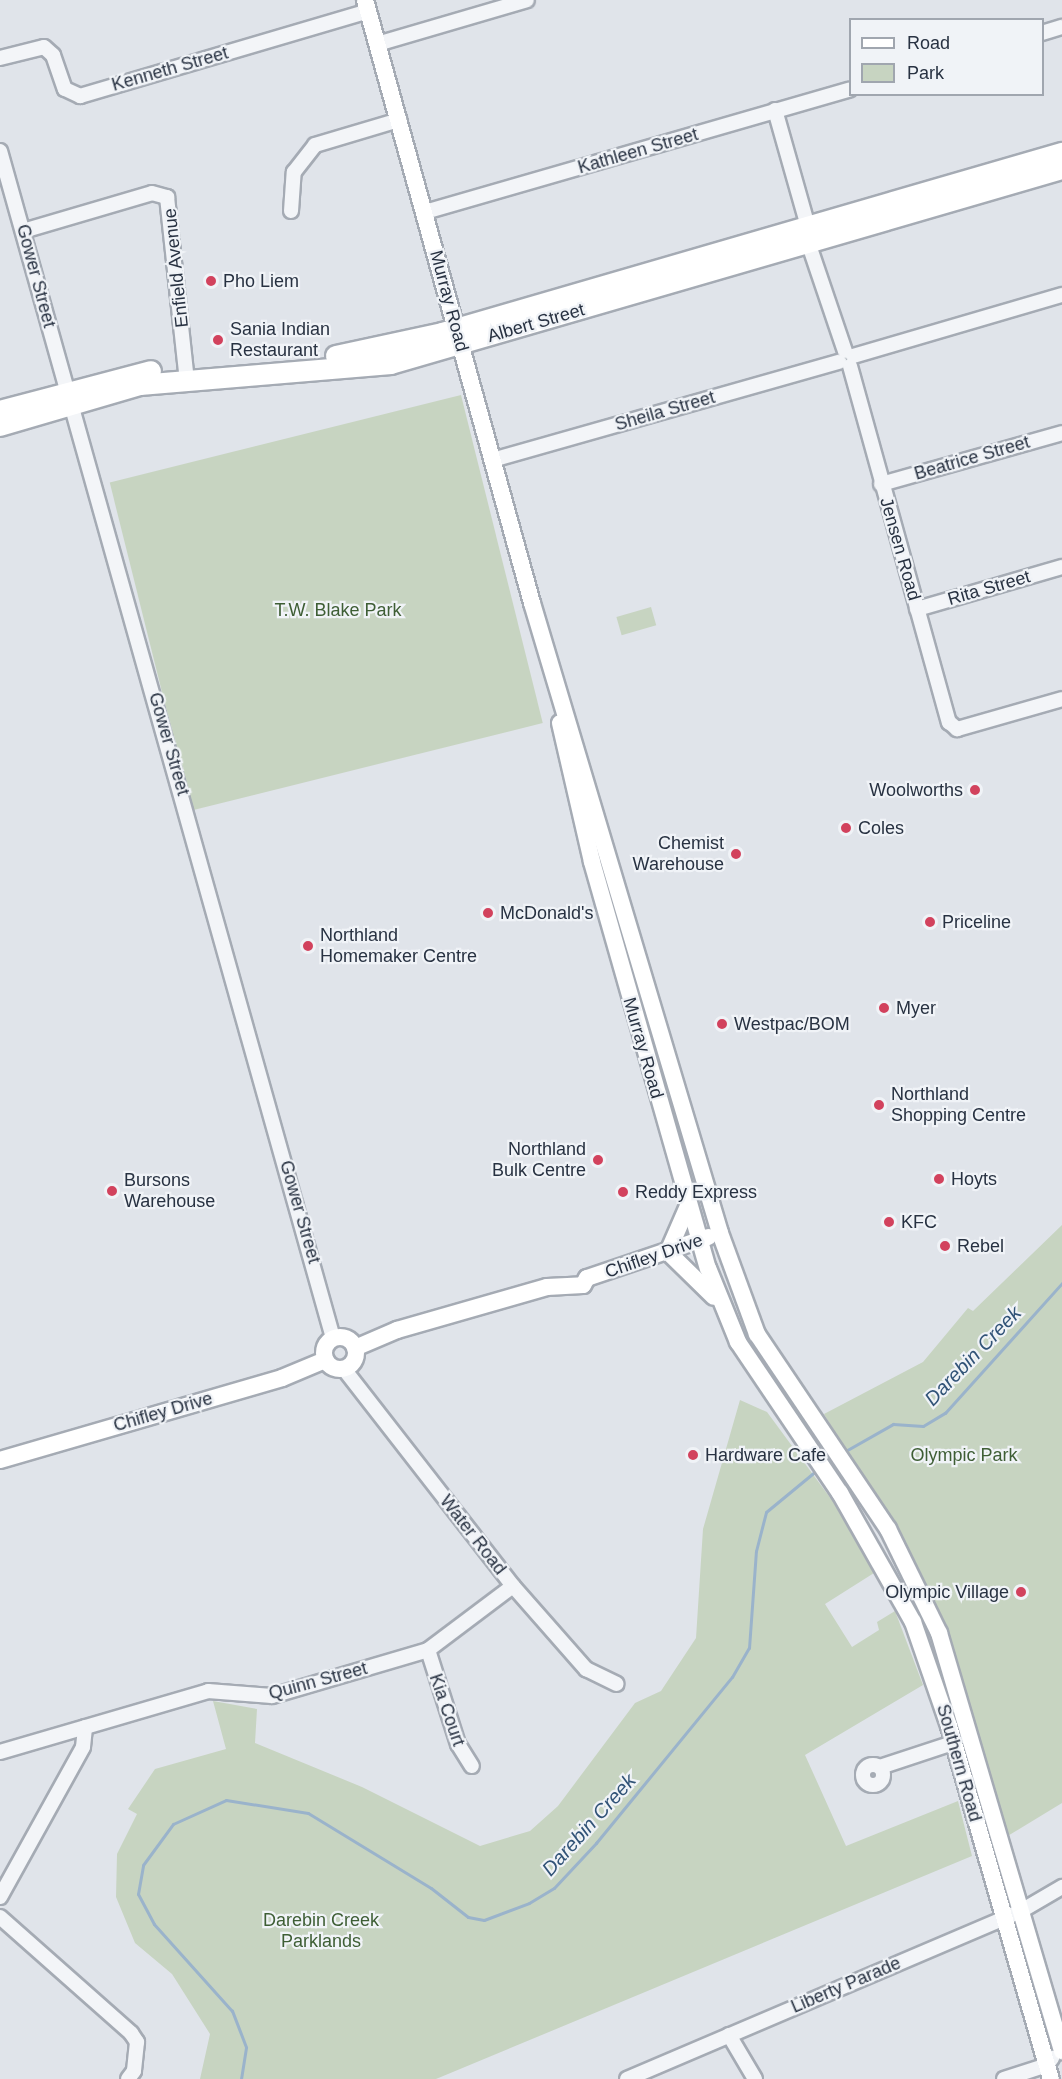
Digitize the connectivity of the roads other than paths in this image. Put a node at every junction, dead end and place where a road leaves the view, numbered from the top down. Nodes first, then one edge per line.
1 (527, 0) edge
2 (366, 5) edge
3 (1062, 27) edge
4 (1044, 32) edge
5 (377, 44) junction
6 (0, 58) edge
7 (849, 88) edge
8 (776, 110) junction
9 (399, 120) junction
10 (0, 151) edge
11 (1062, 153) edge
12 (1062, 169) edge
13 (966, 189) junction
14 (291, 211) dead end
15 (425, 213) junction
16 (23, 231) junction
17 (811, 242) junction
18 (1062, 295) edge
19 (458, 337) junction
20 (847, 359) junction
21 (186, 375) junction
22 (68, 399) junction
23 (0, 411) edge
24 (0, 426) edge
25 (1062, 433) edge
26 (492, 460) junction
27 (882, 484) junction
28 (1062, 567) edge
29 (532, 603) junction
30 (917, 609) junction
31 (1062, 699) edge
32 (612, 857) junction
33 (592, 862) junction
34 (688, 1206) junction
35 (720, 1233) junction
36 (699, 1241) junction
37 (668, 1252) junction
38 (726, 1313) junction
39 (333, 1338) junction
40 (355, 1348) junction
41 (325, 1360) junction
42 (344, 1369) junction
43 (803, 1407) junction
44 (786, 1419) junction
45 (837, 1456) joint
46 (0, 1460) edge
47 (821, 1467) joint
48 (513, 1586) junction
49 (428, 1650) junction
50 (617, 1684) dead end
51 (85, 1727) junction
52 (954, 1743) junction
53 (0, 1752) edge
54 (472, 1767) dead end
55 (880, 1767) dead end
56 (1062, 1887) edge
57 (0, 1897) edge
58 (1021, 1911) junction
59 (0, 1917) edge
60 (1004, 1917) junction
61 (729, 2035) junction
62 (1061, 2047) edge
63 (1049, 2072) edge
64 (128, 2079) edge
65 (627, 2079) edge
66 (755, 2079) edge
67 (1004, 2079) edge

1 - 5 street
2 - 5 main road, Murray Road
2 - 6 street, Kenneth Street
3 - 4 street
5 - 9 main road, Murray Road
7 - 8 street, Kathleen Street
8 - 15 street, Kathleen Street
8 - 17 street, Jensen Road
9 - 14 street
9 - 15 main road, Murray Road
10 - 16 street, Gower Street
11 - 13 highway, Albert Street
12 - 13 highway, Albert Street
13 - 17 highway, Albert Street
15 - 19 main road, Murray Road
16 - 21 street, Enfield Avenue
16 - 22 street, Gower Street
17 - 19 highway, Albert Street
17 - 20 street, Jensen Road
18 - 20 street, Sheila Street
19 - 21 highway, Albert Street
19 - 26 main road, Murray Road
20 - 26 street, Sheila Street
20 - 27 street, Jensen Road
21 - 22 highway, Albert Street
22 - 23 highway, Albert Street
22 - 24 highway, Albert Street
22 - 39 street, Gower Street
25 - 27 street, Beatrice Street
26 - 29 main road, Murray Road
27 - 30 street, Jensen Road
28 - 30 street, Rita Street
29 - 32 main road, Murray Road
29 - 33 main road, Murray Road
30 - 31 street, Jensen Road
32 - 33 main road
32 - 35 main road, Murray Road
33 - 34 main road, Murray Road
34 - 36 main road, Murray Road
34 - 37 main road
35 - 36 main road, Chifley Drive
35 - 43 main road, Murray Road
36 - 37 main road, Chifley Drive
36 - 38 main road, Murray Road
37 - 38 main road
37 - 40 main road, Chifley Drive
38 - 44 main road, Murray Road
39 - 40 main road
39 - 41 main road
40 - 42 main road
41 - 42 main road
41 - 46 main road, Chifley Drive
42 - 48 street, Water Road
43 - 44 main road
43 - 45 main road, Murray Road
44 - 47 main road, Murray Road
45 - 58 main road, Southern Road
47 - 52 main road, Southern Road
48 - 49 street, Quinn Street
48 - 50 street, Water Road
49 - 51 street, Quinn Street
49 - 54 street, Kia Court
51 - 53 street, Quinn Street
51 - 57 street
52 - 55 street
52 - 60 main road, Southern Road
56 - 58 street, Liberty Parade
58 - 60 street, Liberty Parade
58 - 62 main road, Southern Road
59 - 64 street
60 - 61 street, Liberty Parade
60 - 63 main road, Southern Road
61 - 65 street, Liberty Parade
61 - 66 street
62 - 63 street
63 - 67 street

